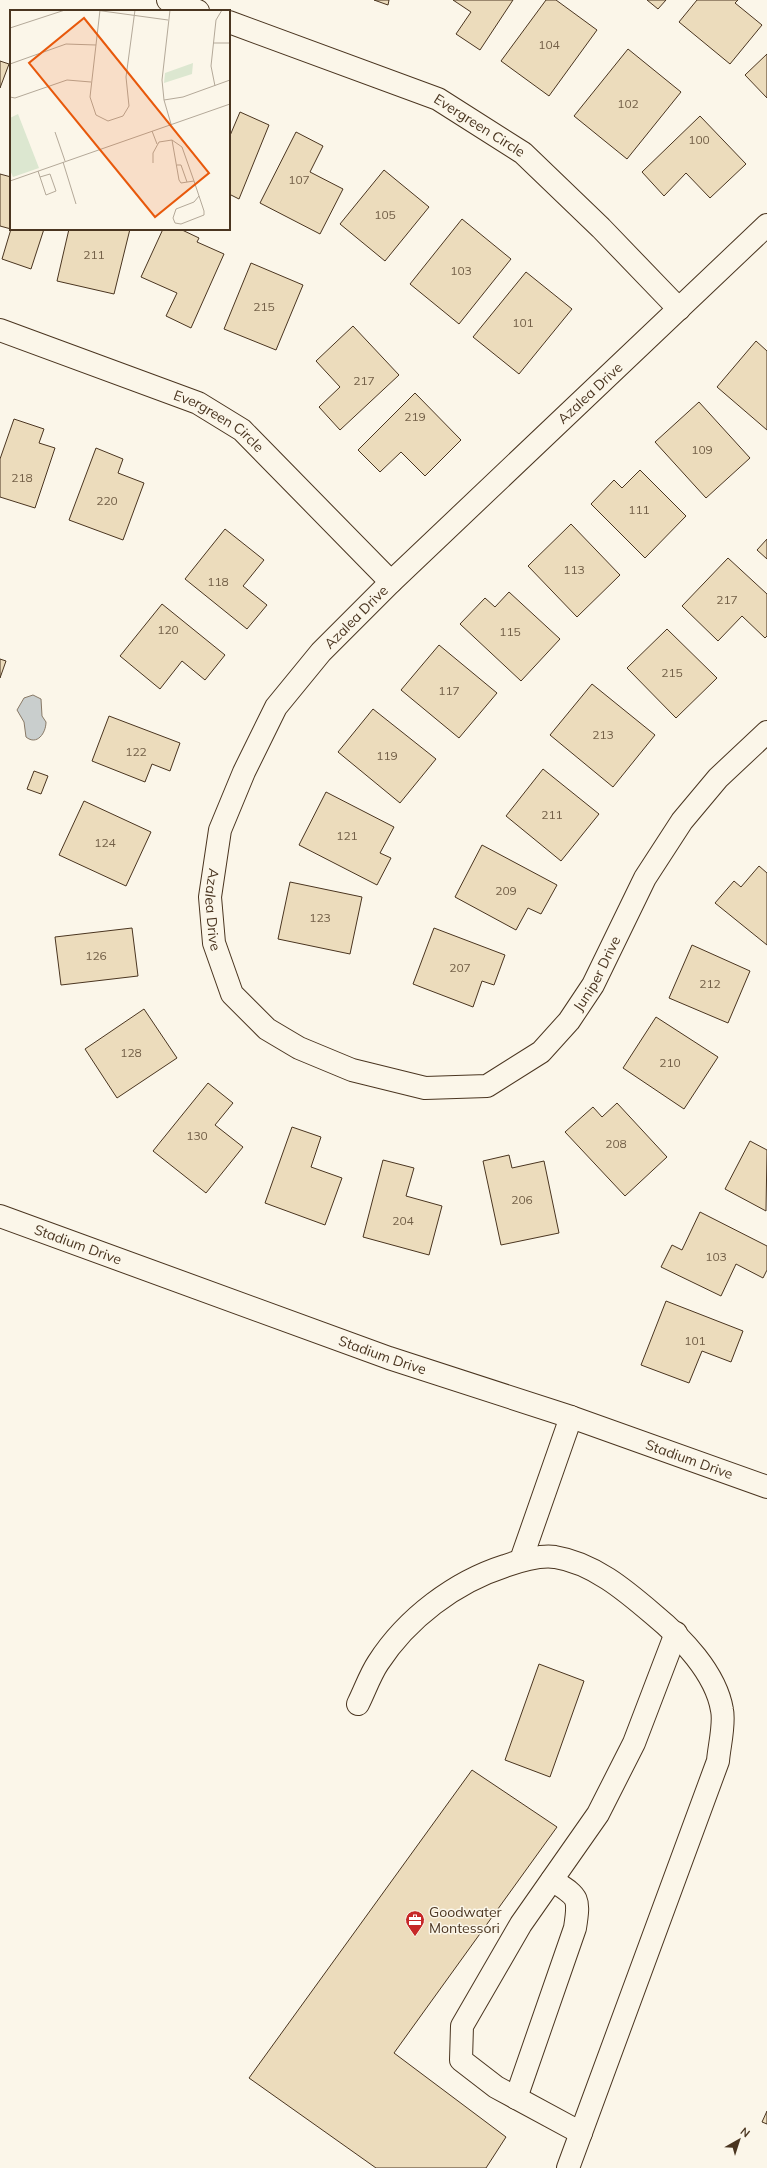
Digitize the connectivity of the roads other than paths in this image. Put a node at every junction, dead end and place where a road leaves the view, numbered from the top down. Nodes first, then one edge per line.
1 (168, 0) edge
2 (195, 10) edge
3 (230, 22) edge
4 (767, 225) edge
5 (679, 309) junction
6 (0, 330) edge
7 (390, 582) junction
8 (767, 732) edge
9 (352, 1070) joint
10 (0, 1216) edge
11 (571, 1417) junction
12 (767, 1487) edge
13 (521, 1560) junction
14 (676, 1633) junction
15 (358, 1704) dead end
16 (552, 1880) junction
17 (516, 2098) junction
18 (581, 2133) junction
19 (568, 2168) edge

1 - 2 street
3 - 5 street, Evergreen Circle
4 - 5 street, Azalea Drive
5 - 7 street, Azalea Drive
6 - 7 street, Evergreen Circle
7 - 9 street, Azalea Drive
8 - 9 street, Juniper Drive
10 - 11 street, Stadium Drive
11 - 12 street, Stadium Drive
11 - 13 street
13 - 14 street
13 - 15 street
14 - 16 street
14 - 18 street
16 - 17 street
16 - 17 street
17 - 18 street
18 - 19 street

